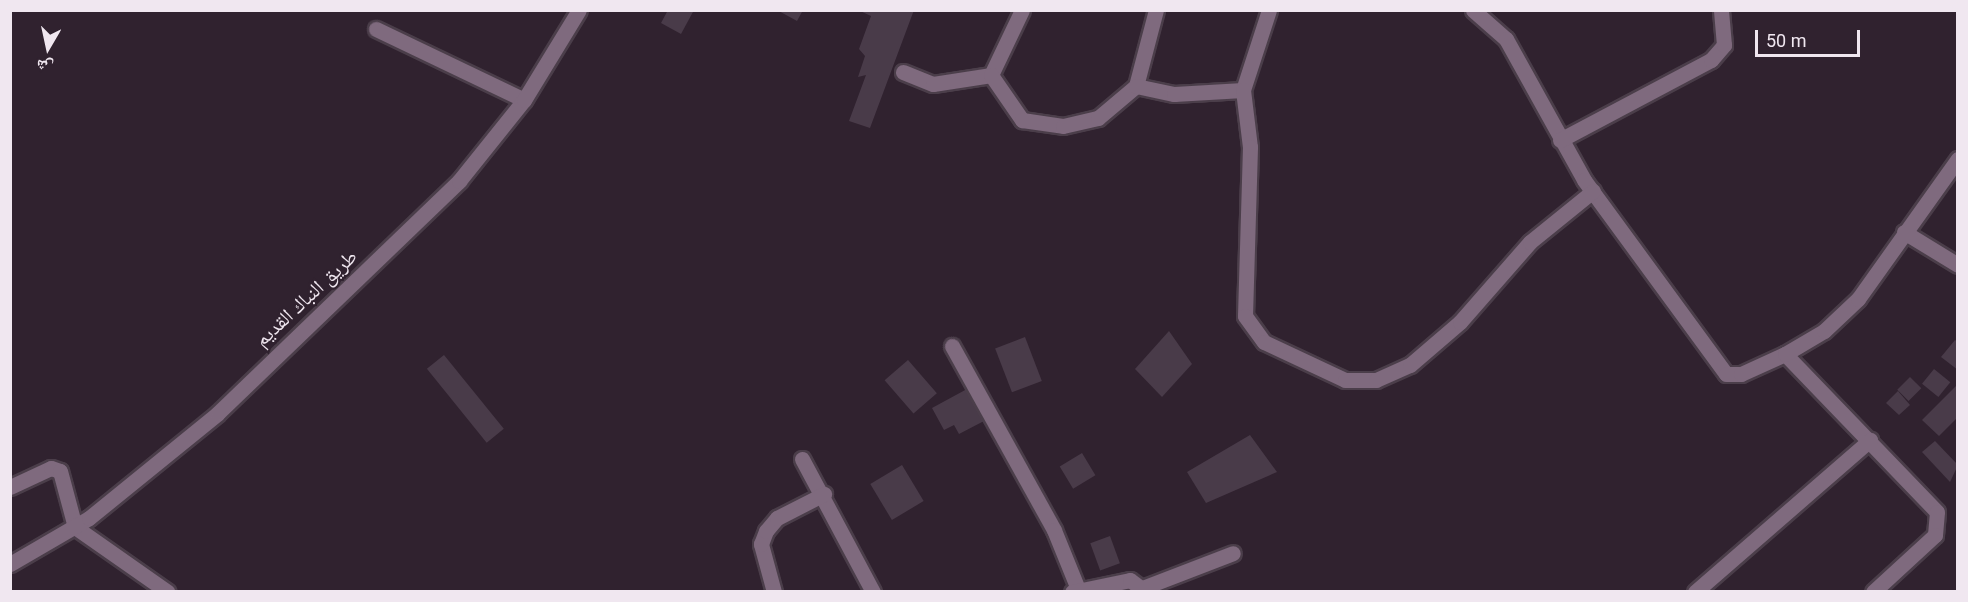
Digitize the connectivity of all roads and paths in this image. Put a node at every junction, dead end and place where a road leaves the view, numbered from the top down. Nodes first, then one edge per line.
1 (579, 10) edge
2 (1022, 10) edge
3 (1156, 10) edge
4 (1269, 10) edge
5 (1473, 10) edge
6 (1721, 10) edge
7 (376, 29) dead end
8 (903, 72) dead end
9 (991, 75) junction
10 (1136, 86) junction
11 (1243, 90) junction
12 (524, 100) junction
13 (1560, 140) junction
14 (1958, 159) edge
15 (1593, 191) junction
16 (1904, 232) junction
17 (1958, 265) edge
18 (952, 346) dead end
19 (1785, 354) junction
20 (1870, 440) junction
21 (802, 459) dead end
22 (10, 487) edge
23 (824, 494) junction
24 (75, 527) junction
25 (1233, 553) dead end
26 (10, 564) edge
27 (1145, 589) edge
28 (1075, 590) edge
29 (168, 591) edge
30 (774, 591) edge
31 (873, 591) edge
32 (1695, 591) edge
33 (1873, 591) edge

1 - 12 street, طريق النباك القديم
2 - 9 street
3 - 10 street
4 - 11 street
5 - 13 street
6 - 13 street
7 - 12 street
8 - 9 street
9 - 10 street
10 - 11 street
11 - 15 street
12 - 24 street, طريق النباك القديم
13 - 15 street
14 - 16 street
15 - 19 street
16 - 17 street
16 - 19 street
18 - 28 street
19 - 20 street
20 - 32 street
20 - 33 street
21 - 23 street
22 - 24 street
23 - 30 street
23 - 31 street
24 - 26 street, طريق النباك القديم
24 - 29 street
25 - 27 street
27 - 28 street

